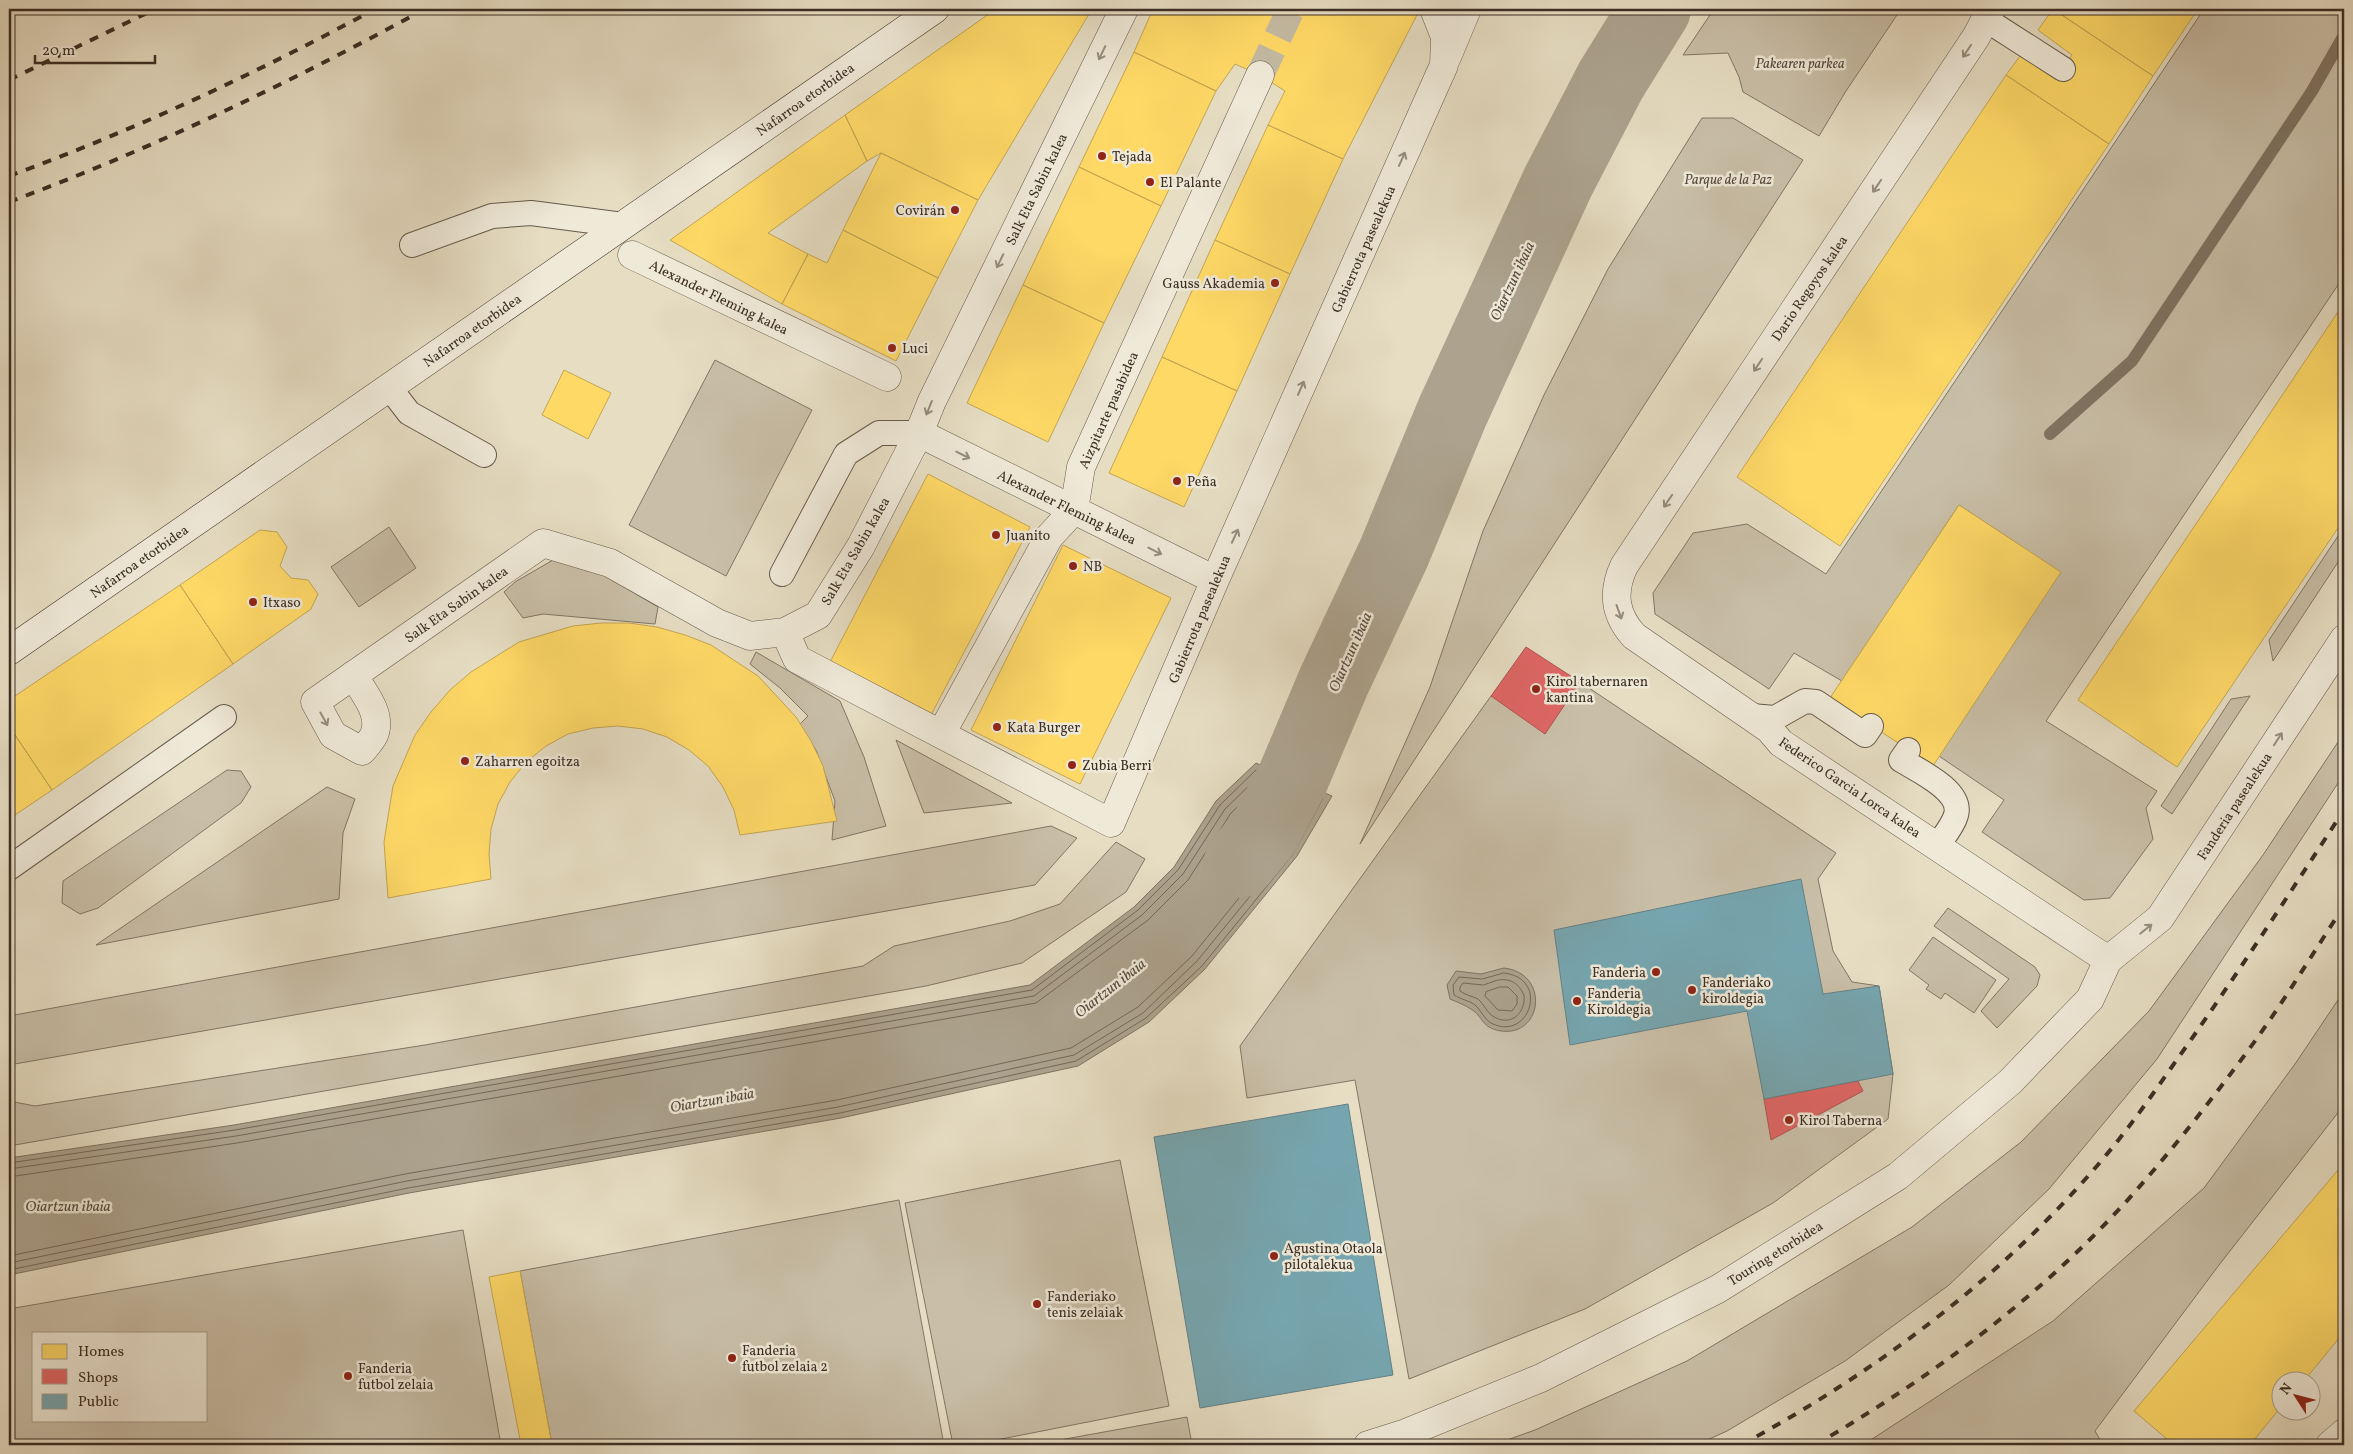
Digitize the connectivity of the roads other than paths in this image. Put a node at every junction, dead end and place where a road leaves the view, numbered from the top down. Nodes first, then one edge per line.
1 (935, 9) edge
2 (1124, 9) edge
3 (1434, 9) edge
4 (1467, 9) edge
5 (1988, 14) edge
6 (1444, 66) junction
7 (2063, 69) dead end
8 (1260, 75) tunnel mouth
9 (623, 225) junction
10 (412, 245) dead end
11 (632, 255) dead end
12 (887, 377) dead end
13 (389, 387) junction
14 (919, 433) junction
15 (484, 455) dead end
16 (1074, 510) junction
17 (1624, 566) joint
18 (782, 574) dead end
19 (1215, 580) junction
20 (785, 632) junction
21 (2344, 639) edge
22 (9, 651) edge
23 (353, 675) dead end
24 (1786, 712) junction
25 (1751, 716) junction
26 (224, 717) dead end
27 (1871, 726) dead end
28 (941, 734) junction
29 (1908, 750) dead end
30 (1812, 764) junction
31 (1938, 846) junction
32 (9, 868) edge
33 (2108, 960) junction
34 (2344, 1433) edge
35 (1368, 1445) edge
36 (2330, 1445) edge

1 - 9 street, Nafarroa etorbidea
2 -> 14 street, Salk Eta Sabin kalea
3 - 6 street, Gabierrota pasealekua
4 - 6 street, Gabierrota pasealekua
5 - 7 lane
5 -> 17 street, Dario Regoyos kalea
19 -> 6 street, Gabierrota pasealekua
8 - 16 street, Aizpitarte pasabidea
9 - 10 lane
9 - 13 street, Nafarroa etorbidea
11 - 12 street, Alexander Fleming kalea
13 - 15 lane
13 - 22 street, Nafarroa etorbidea
14 -> 16 street, Alexander Fleming kalea
14 - 18 lane
14 - 20 street, Salk Eta Sabin kalea
16 -> 19 street, Alexander Fleming kalea
16 - 28 street
17 -> 25 street, Federico Garcia Lorca kalea
19 - 28 street, Gabierrota pasealekua
20 - 23 street, Salk Eta Sabin kalea
20 - 28 street, Gabierrota pasealekua
33 -> 21 street, Fanderia pasealekua
24 - 25 lane
24 - 27 lane
24 - 30 lane
25 - 30 street, Federico Garcia Lorca kalea
26 - 32 lane
29 - 31 lane
30 - 31 street, Federico Garcia Lorca kalea
31 - 33 street, Federico Garcia Lorca kalea
33 - 35 street, Touring etorbidea
34 - 36 street

